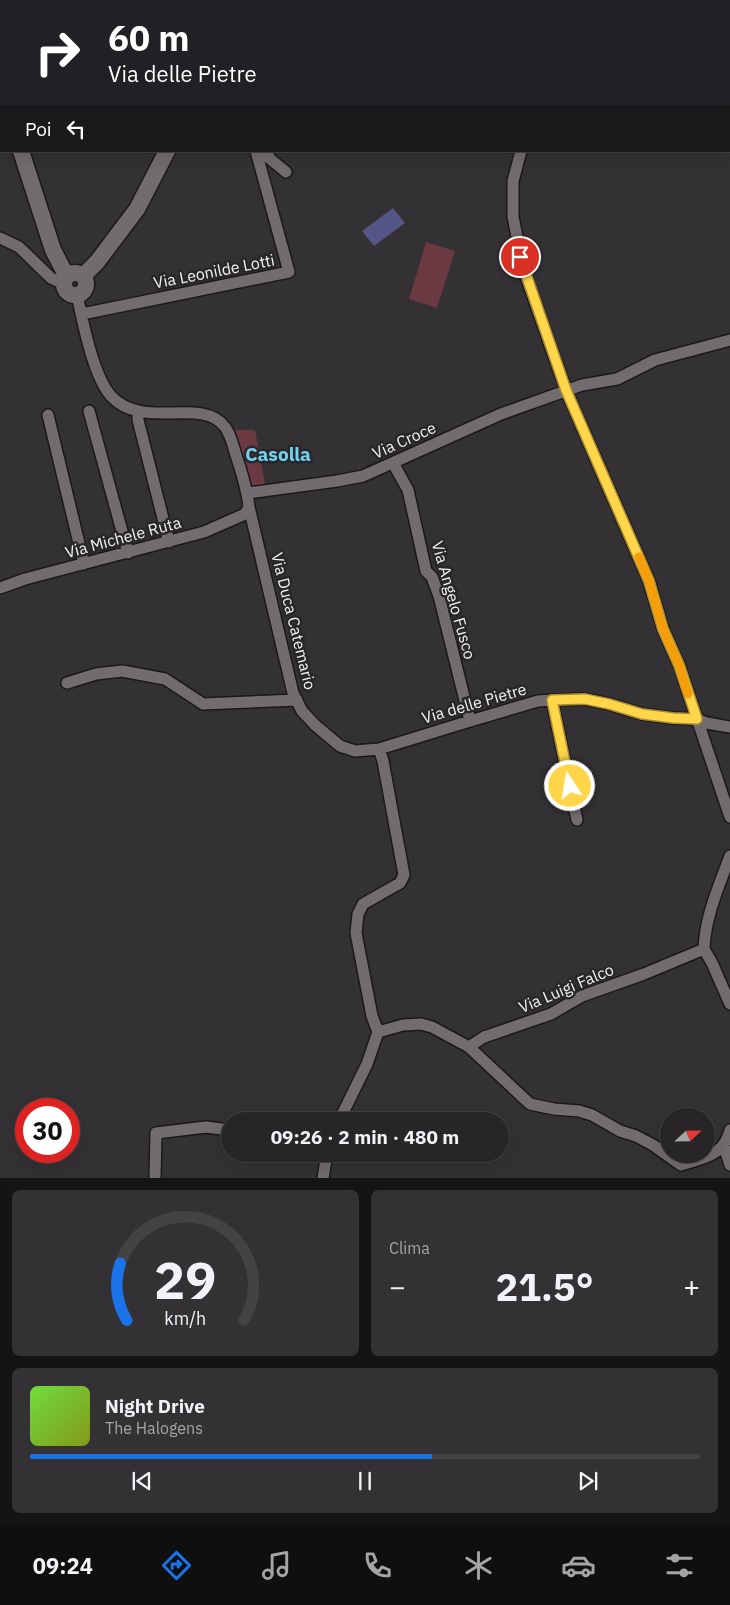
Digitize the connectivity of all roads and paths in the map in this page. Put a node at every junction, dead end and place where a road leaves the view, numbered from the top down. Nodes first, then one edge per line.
1 (22, 152) edge
2 (166, 152) edge
3 (256, 152) edge
4 (267, 152) edge
5 (521, 152) edge
6 (286, 172) dead end
7 (0, 238) edge
8 (72, 279) junction
9 (77, 295) joint
10 (82, 314) junction
11 (730, 340) edge
12 (566, 390) junction
13 (89, 410) dead end
14 (138, 411) junction
15 (48, 415) dead end
16 (392, 463) junction
17 (248, 493) junction
18 (249, 507) junction
19 (169, 542) junction
20 (128, 553) junction
21 (84, 564) junction
22 (0, 588) edge
23 (67, 683) dead end
24 (297, 700) junction
25 (552, 700) junction
26 (697, 719) junction
27 (470, 720) junction
28 (730, 727) edge
29 (379, 749) junction
30 (730, 817) edge
31 (577, 820) dead end
32 (730, 856) edge
33 (704, 949) junction
34 (730, 1004) edge
35 (378, 1032) junction
36 (469, 1047) junction
37 (343, 1112) edge
38 (221, 1129) edge
39 (730, 1130) edge
40 (724, 1146) junction
41 (326, 1162) edge
42 (730, 1165) edge
43 (155, 1178) edge
44 (323, 1178) edge

1 - 8 street
2 - 8 street
3 - 10 street, Via Leonilde Lotti
4 - 6 street
5 - 12 street
7 - 8 street
8 - 9 street
9 - 10 street, Via Duca Catemario
10 - 14 street, Via Duca Catemario
11 - 12 street, Via Croce
12 - 16 street, Via Croce
12 - 26 street
13 - 20 street
14 - 17 street, Via Duca Catemario
14 - 19 street
15 - 21 street
16 - 17 street, Via Croce
16 - 27 street, Via Angelo Fusco
17 - 18 street, Via Duca Catemario
18 - 19 street, Via Michele Ruta
18 - 24 street, Via Duca Catemario
19 - 20 street, Via Michele Ruta
20 - 21 street, Via Michele Ruta
21 - 22 street, Via Michele Ruta
23 - 24 street
24 - 29 street, Via Duca Catemario
25 - 26 street, Via delle Pietre
25 - 27 street, Via delle Pietre
25 - 31 street
26 - 28 street, Via delle Pietre
26 - 30 street
27 - 29 street, Via delle Pietre
29 - 35 street
32 - 33 street
33 - 34 street
33 - 36 street, Via Luigi Falco
35 - 36 street
35 - 37 street
36 - 40 street
38 - 43 street
39 - 40 street
40 - 42 street
41 - 44 street

